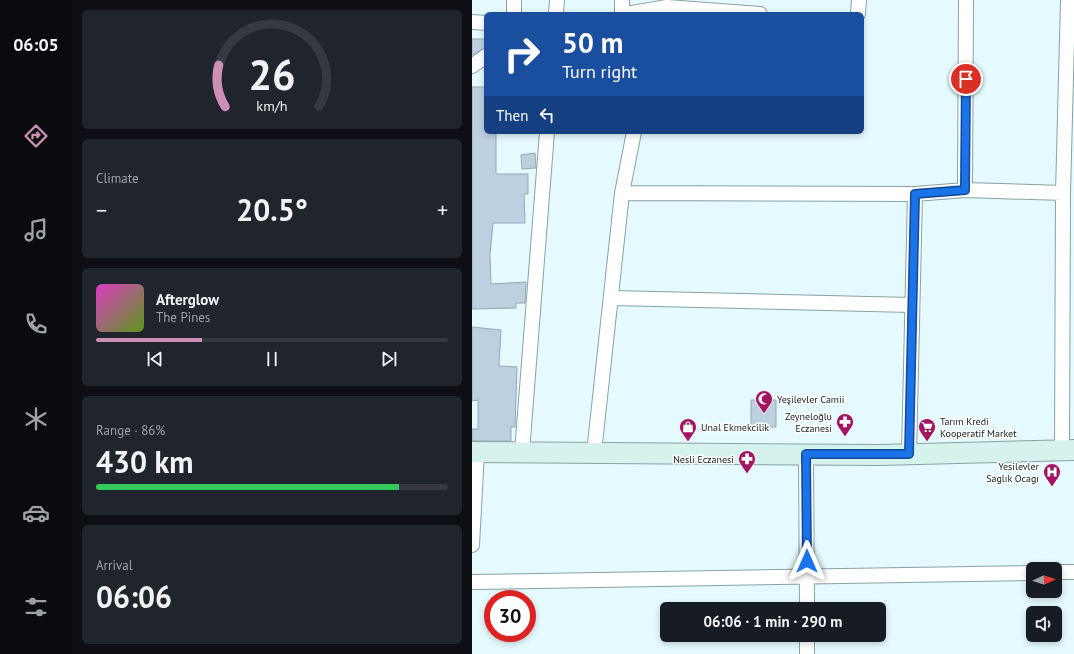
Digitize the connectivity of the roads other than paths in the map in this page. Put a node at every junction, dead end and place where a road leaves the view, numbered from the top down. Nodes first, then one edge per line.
1 (514, 0) edge
2 (557, 0) edge
3 (622, 0) edge
4 (859, 0) edge
5 (966, 0) edge
6 (1068, 0) edge
7 (667, 7) edge
8 (514, 12) edge
9 (556, 12) edge
10 (622, 12) edge
11 (638, 12) edge
12 (733, 12) edge
13 (858, 12) edge
14 (472, 22) edge
15 (484, 23) edge
16 (484, 57) edge
17 (472, 66) edge
18 (547, 134) edge
19 (634, 134) edge
20 (965, 190) junction
21 (622, 193) junction
22 (1063, 193) junction
23 (915, 194) junction
24 (611, 298) junction
25 (912, 305) junction
26 (1068, 450) edge
27 (475, 452) edge
28 (522, 452) junction
29 (594, 453) junction
30 (806, 454) junction
31 (909, 454) junction
32 (472, 545) edge
33 (1062, 572) edge
34 (1074, 572) edge
35 (1026, 573) edge
36 (807, 576) junction
37 (472, 582) edge
38 (807, 602) edge
39 (807, 642) edge
40 (807, 654) edge

1 - 8 street
2 - 9 street
3 - 10 street
4 - 13 street
5 - 20 street
6 - 22 street
7 - 11 street
7 - 12 street
14 - 15 street
16 - 17 street
18 - 28 street
19 - 21 street
20 - 22 street
20 - 23 street
21 - 23 street
21 - 24 street
22 - 26 street
23 - 25 street
24 - 25 street
24 - 29 street
25 - 31 street
26 - 31 main road
27 - 28 main road
27 - 32 street
28 - 29 main road
29 - 30 main road
30 - 31 main road
30 - 36 street
33 - 34 street
35 - 36 street
36 - 37 street
36 - 38 street
39 - 40 street

